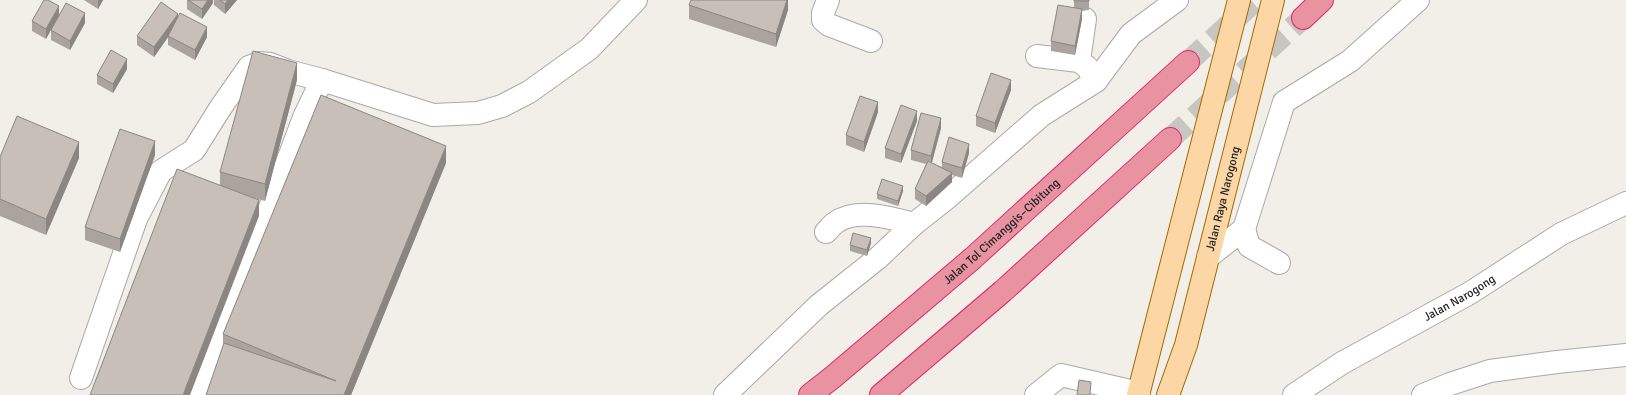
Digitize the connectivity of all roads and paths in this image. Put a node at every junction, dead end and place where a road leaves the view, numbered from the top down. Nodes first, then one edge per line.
1 (828, 0) edge
2 (1177, 0) edge
3 (1239, 0) edge
4 (1273, 0) edge
5 (1322, 0) edge
6 (1418, 0) edge
7 (632, 1) edge
8 (1303, 18) tunnel mouth
9 (1085, 19) dead end
10 (871, 41) dead end
11 (1037, 56) dead end
12 (1079, 62) junction
13 (1188, 62) tunnel mouth
14 (322, 80) junction
15 (1096, 80) junction
16 (1170, 139) tunnel mouth
17 (1626, 203) edge
18 (914, 224) junction
19 (1244, 229) junction
20 (826, 232) dead end
21 (1208, 257) junction
22 (1279, 263) dead end
23 (1186, 345) junction
24 (1626, 355) edge
25 (82, 378) dead end
26 (1138, 394) edge
27 (199, 395) edge
28 (725, 395) edge
29 (810, 395) edge
30 (881, 395) edge
31 (1036, 395) edge
32 (1168, 395) edge
33 (1178, 395) edge
34 (1294, 395) edge
35 (1423, 395) edge

1 - 10 street
2 - 15 street
3 - 26 main road
4 - 21 main road, Jalan Raya Narogong
5 - 8 highway
6 - 19 street
7 - 14 street
9 - 12 street
11 - 12 street
12 - 15 street
13 - 29 highway, Jalan Tol Cimanggis–Cibitung
14 - 25 street
14 - 27 street
15 - 18 street
16 - 30 highway
17 - 34 street, Jalan Narogong
18 - 20 street
18 - 28 street
19 - 21 street
19 - 22 street
21 - 23 main road, Jalan Raya Narogong
23 - 32 main road, Jalan Raya Narogong
23 - 33 main road
24 - 35 street
26 - 31 street

